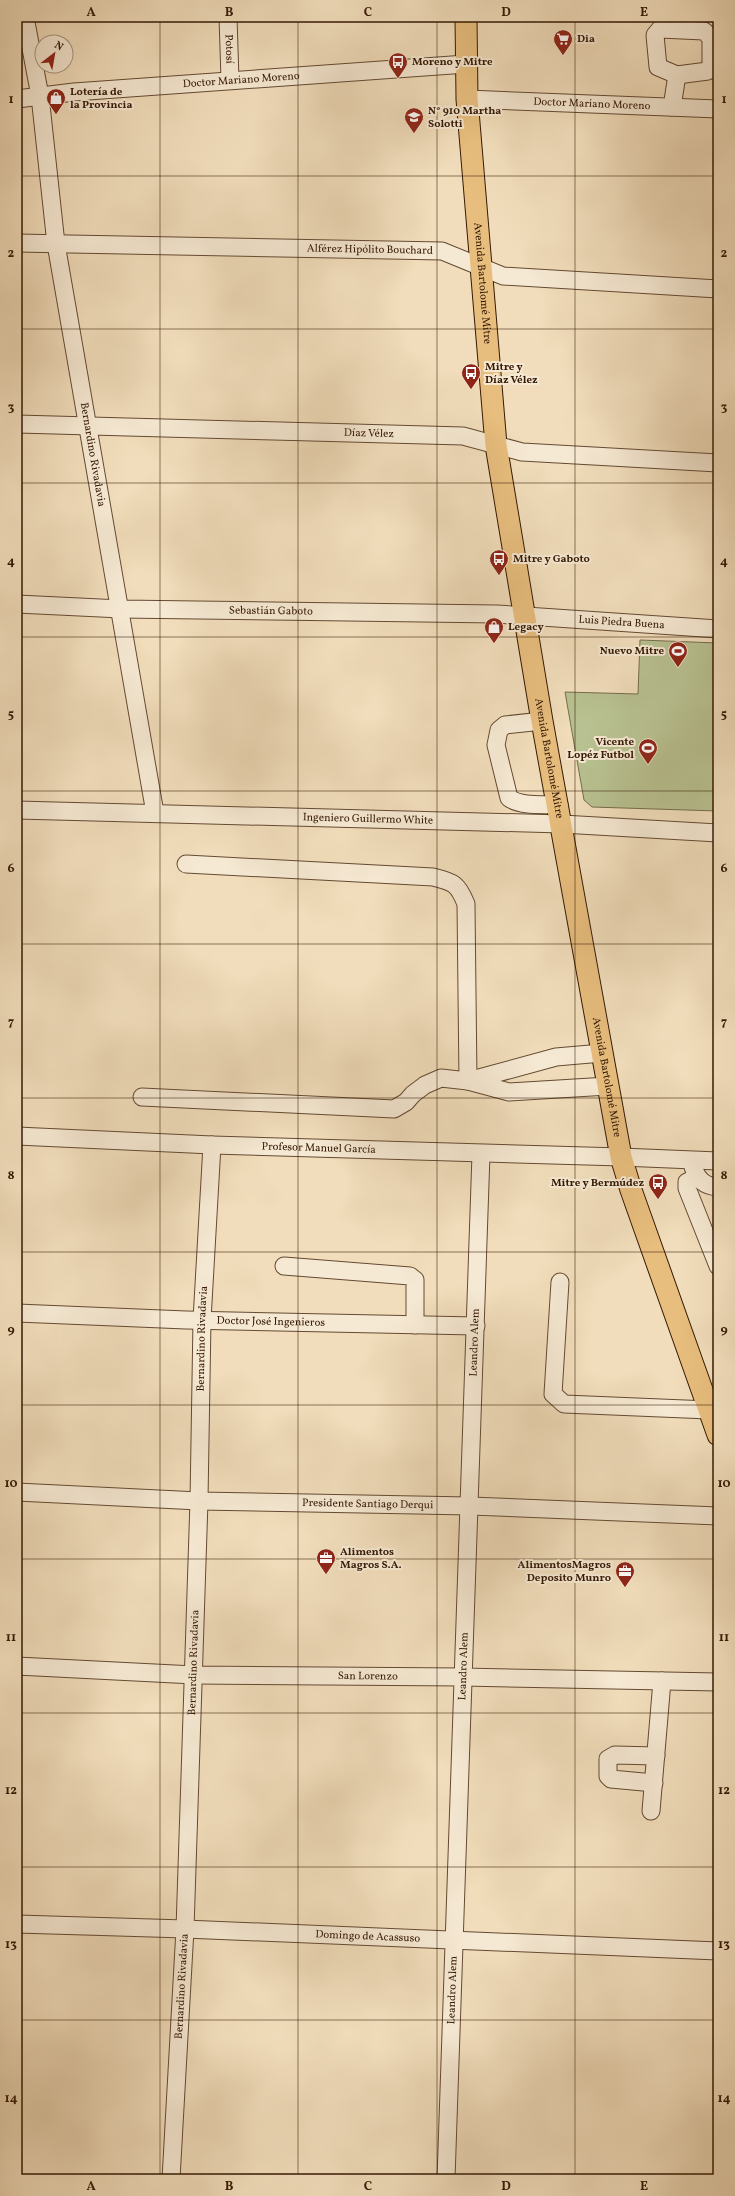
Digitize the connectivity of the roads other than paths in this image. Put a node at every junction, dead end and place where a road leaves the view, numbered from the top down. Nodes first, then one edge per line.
1 (25, 17) edge
2 (228, 17) edge
3 (466, 17) edge
4 (466, 64) junction
5 (677, 75) dead end
6 (230, 80) junction
7 (40, 96) junction
8 (17, 99) edge
9 (467, 99) junction
10 (672, 107) junction
11 (718, 108) edge
12 (17, 243) edge
13 (56, 244) junction
14 (480, 268) junction
15 (718, 288) edge
16 (17, 424) edge
17 (88, 426) junction
18 (496, 445) junction
19 (718, 464) edge
20 (17, 604) edge
21 (121, 609) junction
22 (524, 617) junction
23 (718, 629) edge
24 (542, 721) junction
25 (17, 810) edge
26 (155, 813) junction
27 (560, 815) junction
28 (718, 833) edge
29 (186, 864) dead end
30 (602, 1053) junction
31 (468, 1081) junction
32 (608, 1086) junction
33 (142, 1097) dead end
34 (17, 1136) edge
35 (212, 1145) junction
36 (481, 1154) junction
37 (621, 1157) junction
38 (689, 1160) junction
39 (718, 1161) edge
40 (697, 1177) junction
41 (718, 1187) edge
42 (284, 1266) dead end
43 (718, 1266) edge
44 (560, 1282) dead end
45 (17, 1313) edge
46 (202, 1320) junction
47 (415, 1325) junction
48 (476, 1326) junction
49 (709, 1410) junction
50 (718, 1435) edge
51 (17, 1492) edge
52 (199, 1501) junction
53 (470, 1506) junction
54 (718, 1516) edge
55 (17, 1666) edge
56 (194, 1675) junction
57 (464, 1677) junction
58 (662, 1681) junction
59 (718, 1682) edge
60 (656, 1756) junction
61 (654, 1783) junction
62 (651, 1811) dead end
63 (17, 1924) edge
64 (185, 1929) junction
65 (454, 1940) junction
66 (718, 1951) edge
67 (171, 2179) edge
68 (446, 2179) edge

1 - 7 street, Bernardino Rivadavia
2 - 6 street, Potosí
3 - 4 main road, Avenida Bartolomé Mitre
4 - 6 street, Doctor Mariano Moreno
4 - 9 main road, Avenida Bartolomé Mitre
5 - 10 street
6 - 7 street, Doctor Mariano Moreno
7 - 8 street, Doctor Mariano Moreno
7 - 13 street, Bernardino Rivadavia
9 - 10 street, Doctor Mariano Moreno
9 - 14 main road, Avenida Bartolomé Mitre
10 - 11 street, Doctor Mariano Moreno
12 - 13 street, Alférez Hipólito Bouchard
13 - 14 street, Alférez Hipólito Bouchard
13 - 17 street, Bernardino Rivadavia
14 - 15 street, Alférez Hipólito Bouchard
14 - 18 main road, Avenida Bartolomé Mitre
16 - 17 street, Díaz Vélez
17 - 18 street, Díaz Vélez
17 - 21 street, Bernardino Rivadavia
18 - 19 street, Díaz Vélez
18 - 22 main road, Avenida Bartolomé Mitre
20 - 21 street, Sebastián Gaboto
21 - 22 street, Sebastián Gaboto
21 - 26 street, Bernardino Rivadavia
22 - 23 street, Luis Piedra Buena
22 - 24 main road, Avenida Bartolomé Mitre
24 - 27 main road, Avenida Bartolomé Mitre
24 - 27 street
25 - 26 street, Ingeniero Guillermo White
26 - 27 street, Ingeniero Guillermo White
27 - 28 street, Ingeniero Guillermo White
27 - 30 main road, Avenida Bartolomé Mitre
29 - 31 street
30 - 31 street
30 - 32 main road, Avenida Bartolomé Mitre
31 - 32 street
31 - 33 street
32 - 37 main road, Avenida Bartolomé Mitre
34 - 35 street, Profesor Manuel García
35 - 36 street, Profesor Manuel García
35 - 46 street, Bernardino Rivadavia
36 - 37 street, Profesor Manuel García
36 - 48 street, Leandro Alem
37 - 38 street, Profesor Manuel García
37 - 49 main road, Avenida Bartolomé Mitre
38 - 39 street, Profesor Manuel García
38 - 40 street
40 - 41 street
40 - 43 street
42 - 47 street
44 - 49 street
45 - 46 street, Doctor José Ingenieros
46 - 47 street, Doctor José Ingenieros
46 - 52 street, Bernardino Rivadavia
47 - 48 street, Doctor José Ingenieros
48 - 53 street, Leandro Alem
49 - 50 main road, Avenida Bartolomé Mitre
51 - 52 street, Presidente Santiago Derqui
52 - 53 street, Presidente Santiago Derqui
52 - 56 street, Bernardino Rivadavia
53 - 54 street, Presidente Santiago Derqui
53 - 57 street, Leandro Alem
55 - 56 street, San Lorenzo
56 - 57 street, San Lorenzo
56 - 64 street, Bernardino Rivadavia
57 - 58 street, San Lorenzo
57 - 65 street, Leandro Alem
58 - 59 street, San Lorenzo
58 - 60 street
60 - 61 street
60 - 61 street
61 - 62 street
63 - 64 street, Domingo de Acassuso
64 - 65 street, Domingo de Acassuso
64 - 67 street, Bernardino Rivadavia
65 - 66 street, Domingo de Acassuso
65 - 68 street, Leandro Alem

